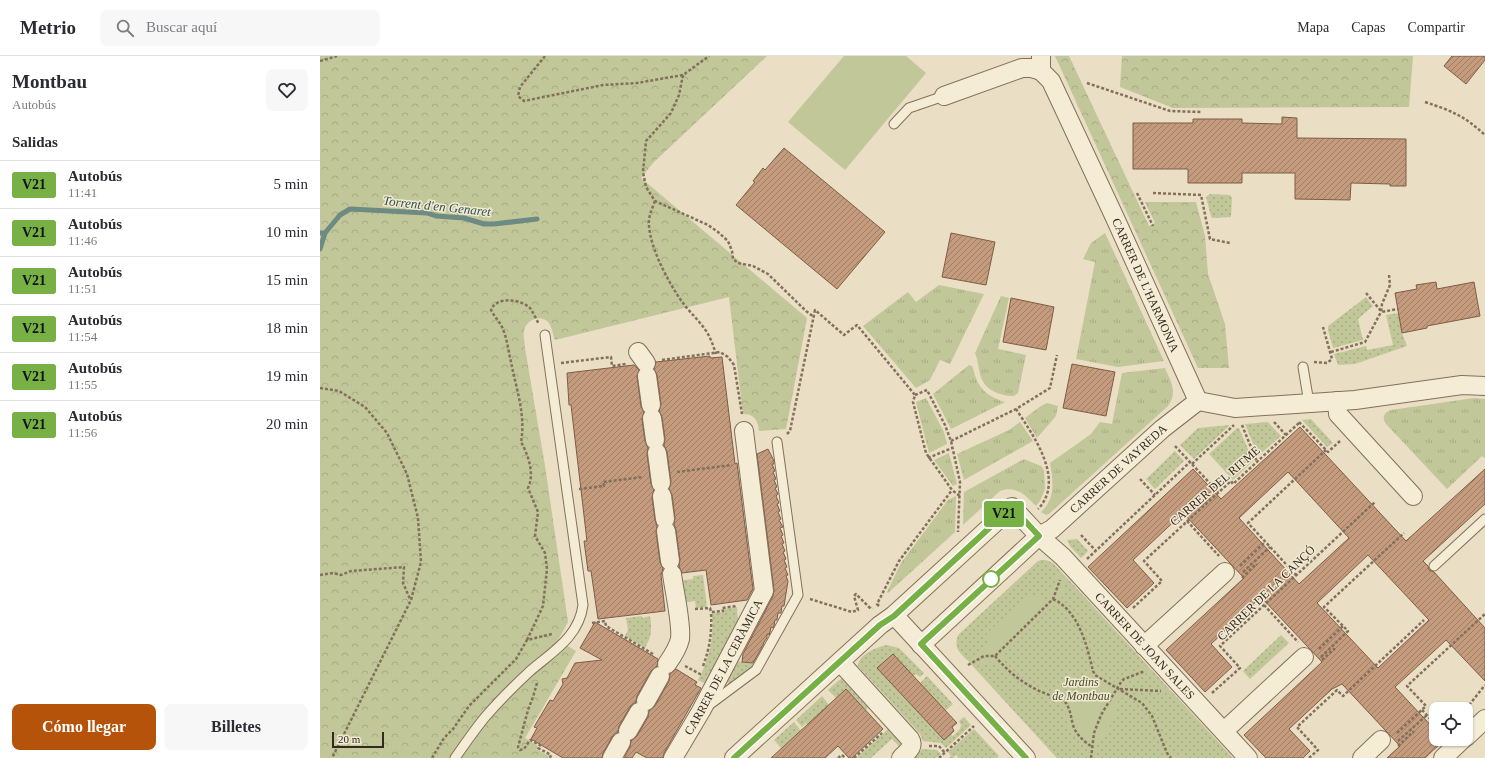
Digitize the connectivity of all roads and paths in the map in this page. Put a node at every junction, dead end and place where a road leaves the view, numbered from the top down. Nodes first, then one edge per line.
1 (337, 56) edge
2 (545, 56) edge
3 (709, 56) edge
4 (320, 61) edge
5 (1041, 63) edge
6 (683, 75) junction
7 (1087, 83) dead end
8 (944, 96) joint
9 (1425, 102) dead end
10 (1202, 112) dead end
11 (894, 124) dead end
12 (1485, 135) edge
13 (1137, 193) dead end
14 (1154, 193) dead end
15 (655, 202) junction
16 (1153, 226) dead end
17 (1230, 243) dead end
18 (1389, 275) dead end
19 (1366, 292) dead end
20 (1398, 309) dead end
21 (1381, 312) junction
22 (814, 317) junction
23 (1323, 327) dead end
24 (545, 335) joint
25 (1330, 352) junction
26 (1057, 355) dead end
27 (1312, 362) dead end
28 (644, 364) dead end
29 (1303, 367) dead end
30 (1485, 386) edge
31 (320, 388) edge
32 (915, 395) junction
33 (1198, 401) junction
34 (1337, 402) junction
35 (1309, 403) junction
36 (1016, 409) junction
37 (1295, 417) dead end
38 (1270, 419) dead end
39 (1240, 421) dead end
40 (1235, 422) dead end
41 (1300, 422) junction
42 (744, 430) joint
43 (1286, 435) junction
44 (951, 441) junction
45 (1340, 441) dead end
46 (777, 442) joint
47 (1175, 446) dead end
48 (952, 448) junction
49 (1327, 451) junction
50 (928, 458) junction
51 (1257, 462) junction
52 (1191, 463) junction
53 (1140, 478) dead end
54 (952, 490) junction
55 (1218, 492) junction
56 (1155, 495) junction
57 (960, 496) junction
58 (1413, 496) dead end
59 (1375, 502) dead end
60 (1038, 508) dead end
61 (1485, 519) edge
62 (1187, 521) junction
63 (958, 527) dead end
64 (1404, 533) dead end
65 (1080, 535) dead end
66 (1039, 536) junction
67 (1265, 542) junction
68 (1270, 547) junction
69 (1242, 564) dead end
70 (1224, 566) joint
71 (1257, 566) dead end
72 (1434, 566) dead end
73 (320, 575) edge
74 (1296, 575) junction
75 (1061, 578) dead end
76 (798, 595) junction
77 (1053, 599) junction
78 (411, 600) junction
79 (877, 604) junction
80 (676, 605) junction
81 (1264, 606) junction
82 (711, 612) junction
83 (887, 612) junction
84 (1128, 613) dead end
85 (1485, 614) edge
86 (1424, 620) dead end
87 (1343, 626) junction
88 (576, 628) junction
89 (742, 633) junction
90 (527, 640) junction
91 (565, 641) junction
92 (921, 644) junction
93 (1144, 646) junction
94 (1335, 650) dead end
95 (1312, 655) junction
96 (995, 656) junction
97 (840, 662) junction
98 (968, 665) dead end
99 (666, 666) junction
100 (1147, 670) dead end
101 (528, 673) junction
102 (700, 674) junction
103 (1485, 685) edge
104 (712, 689) junction
105 (1118, 689) junction
106 (1167, 691) dead end
107 (1207, 698) dead end
108 (1472, 702) edge
109 (1422, 710) junction
110 (700, 712) junction
111 (1427, 715) joint
112 (1485, 719) edge
113 (975, 726) dead end
114 (1473, 730) edge
115 (1224, 731) junction
116 (882, 732) dead end
117 (1398, 732) dead end
118 (1414, 733) dead end
119 (1390, 743) junction
120 (922, 745) dead end
121 (1456, 746) edge
122 (1092, 747) junction
123 (945, 753) junction
124 (1017, 755) edge
125 (332, 758) edge
126 (432, 758) edge
127 (455, 758) edge
128 (550, 758) edge
129 (612, 758) edge
130 (673, 758) edge
131 (734, 758) edge
132 (838, 758) edge
133 (845, 758) edge
134 (854, 758) edge
135 (901, 758) edge
136 (939, 758) edge
137 (1091, 758) edge
138 (1171, 758) edge
139 (1248, 758) edge
140 (1309, 758) edge
141 (1362, 758) edge
142 (1443, 758) edge

1 - 4 path
2 - 6 path
3 - 6 path
5 - 8 street, CARRER DE L'HARMONIA
5 - 33 street, CARRER DE L'HARMONIA
6 - 15 path
7 - 10 path
8 - 11 lane
9 - 12 path
13 - 16 path
14 - 17 path
15 - 22 path
15 - 42 path
18 - 21 path
19 - 21 path
20 - 21 path
21 - 25 path
22 - 32 path
22 - 46 path
23 - 25 path
24 - 88 lane
24 - 90 path
25 - 27 path
26 - 36 path
28 - 80 street
29 - 35 lane
30 - 34 street
31 - 78 path
32 - 44 path
32 - 50 path
33 - 35 street
33 - 66 street, CARRER DE VAYREDA
34 - 35 street
34 - 58 street
36 - 44 path
36 - 60 path
37 - 41 path
38 - 43 path
39 - 51 path
40 - 52 path
41 - 43 path, CARRER DEL RITME
41 - 49 path
42 - 89 street, CARRER DE LA CERÀMICA
43 - 51 path, CARRER DEL RITME
44 - 48 path
45 - 49 path
46 - 76 lane
47 - 52 path
48 - 50 path
48 - 57 path
49 - 67 path
50 - 54 path
51 - 55 path, CARRER DEL RITME
52 - 55 path
52 - 56 path
53 - 56 path
54 - 57 path
54 - 79 path
55 - 62 path, CARRER DEL RITME
56 - 65 path
57 - 63 path
59 - 74 path, CARRER DE LA CANÇÓ
61 - 72 lane
62 - 70 path
62 - 84 path, CARRER DEL RITME
64 - 87 path
66 - 83 street
66 - 92 street, CARRER DE VAYREDA
66 - 93 street, CARRER DE JOAN SALES
67 - 68 path
67 - 69 path
68 - 71 path
68 - 74 path
70 - 93 street
73 - 78 path
74 - 81 path, CARRER DE LA CANÇÓ
75 - 77 path
76 - 79 path
76 - 110 lane
77 - 96 path
77 - 105 path
78 - 125 path
79 - 83 path
80 - 82 path
80 - 99 street
81 - 95 path
81 - 107 path, CARRER DE LA CANÇÓ
82 - 89 path
82 - 102 path
83 - 92 street
83 - 97 street
85 - 109 path
86 - 140 path
87 - 95 path
87 - 95 path
88 - 91 lane
88 - 99 path
89 - 104 street, CARRER DE LA CERÀMICA
90 - 91 path
90 - 126 path
91 - 101 lane
92 - 124 street
93 - 115 street, CARRER DE JOAN SALES
94 - 95 path
95 - 115 street
96 - 98 path
96 - 122 path
97 - 131 street
97 - 135 street
99 - 102 path
99 - 129 street
100 - 105 path
101 - 127 lane
101 - 128 path
102 - 104 path
103 - 108 path
104 - 110 street, CARRER DE LA CERÀMICA
105 - 106 path
105 - 122 path
105 - 138 path
109 - 111 path
109 - 117 path
110 - 130 street, CARRER DE LA CERÀMICA
111 - 119 path
112 - 114 street
113 - 123 path
115 - 139 street, CARRER DE JOAN SALES
116 - 134 path
118 - 119 path
119 - 141 street
120 - 123 path
121 - 142 street
122 - 137 path
123 - 136 path
132 - 133 path

